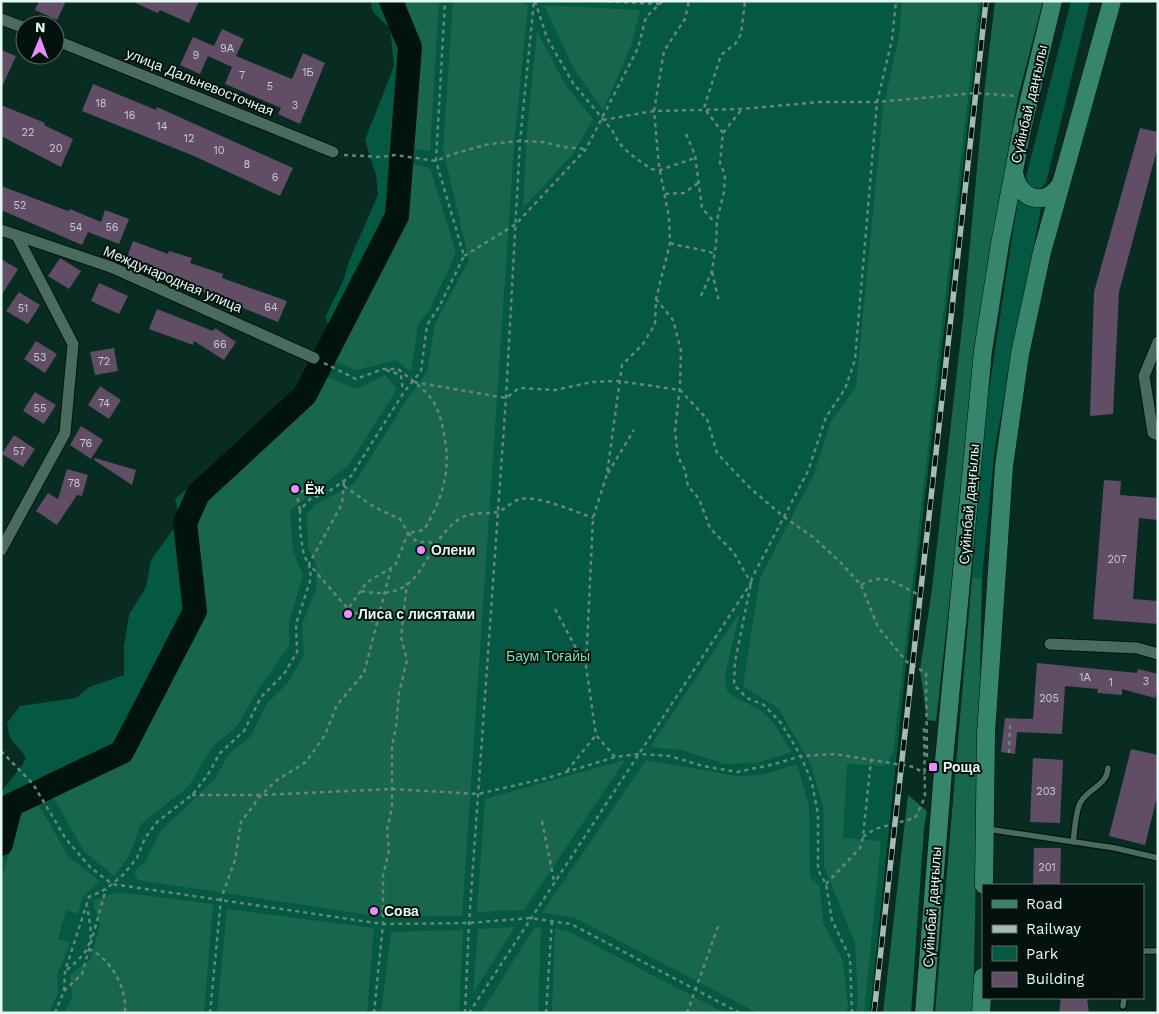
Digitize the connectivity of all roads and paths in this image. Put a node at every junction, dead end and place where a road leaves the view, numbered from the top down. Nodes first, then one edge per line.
1 (445, 1) edge
2 (535, 1) edge
3 (600, 1) edge
4 (689, 1) edge
5 (745, 1) edge
6 (896, 1) edge
7 (1053, 1) edge
8 (1112, 1) edge
9 (662, 2) edge
10 (1, 19) edge
11 (15, 24) edge
12 (65, 44) edge
13 (1030, 97) junction
14 (877, 102) junction
15 (704, 108) junction
16 (742, 109) junction
17 (654, 110) junction
18 (603, 120) junction
19 (723, 133) junction
20 (686, 134) dead end
21 (520, 141) junction
22 (586, 149) junction
23 (333, 152) joint
24 (695, 158) junction
25 (436, 161) junction
26 (660, 170) junction
27 (1014, 171) junction
28 (1062, 182) junction
29 (698, 183) junction
30 (665, 194) junction
31 (516, 224) junction
32 (716, 224) junction
33 (1, 230) edge
34 (17, 236) junction
35 (670, 243) junction
36 (715, 254) junction
37 (464, 256) junction
38 (712, 271) junction
39 (700, 296) dead end
40 (656, 299) junction
41 (719, 302) dead end
42 (1158, 342) edge
43 (314, 358) joint
44 (383, 369) junction
45 (618, 381) junction
46 (414, 382) junction
47 (680, 390) junction
48 (404, 392) junction
49 (506, 398) junction
50 (634, 430) dead end
51 (1158, 435) edge
52 (607, 474) junction
53 (344, 481) junction
54 (344, 486) junction
55 (321, 495) junction
56 (300, 510) junction
57 (498, 512) junction
58 (784, 517) junction
59 (594, 518) junction
60 (408, 533) junction
61 (437, 544) junction
62 (1, 549) edge
63 (440, 553) dead end
64 (309, 564) junction
65 (391, 568) junction
66 (407, 583) junction
67 (751, 583) junction
68 (861, 586) junction
69 (361, 591) junction
70 (386, 593) junction
71 (920, 595) dead end
72 (348, 609) junction
73 (555, 609) dead end
74 (378, 624) junction
75 (1050, 644) dead end
76 (1158, 654) edge
77 (586, 666) junction
78 (1010, 722) dead end
79 (928, 725) junction
80 (596, 735) junction
81 (1, 751) edge
82 (1009, 753) dead end
83 (638, 754) junction
84 (801, 756) junction
85 (615, 757) junction
86 (927, 757) dead end
87 (871, 760) junction
88 (1108, 768) dead end
89 (566, 772) junction
90 (925, 774) junction
91 (391, 789) junction
92 (478, 794) junction
93 (192, 795) junction
94 (261, 795) junction
95 (542, 821) dead end
96 (985, 829) junction
97 (864, 837) junction
98 (1073, 842) junction
99 (1158, 858) edge
100 (554, 881) junction
101 (112, 884) junction
102 (826, 884) junction
103 (984, 884) edge
104 (106, 889) junction
105 (221, 899) junction
106 (87, 903) junction
107 (530, 918) junction
108 (552, 920) junction
109 (384, 924) junction
110 (469, 924) junction
111 (719, 924) dead end
112 (89, 949) junction
113 (1144, 951) edge
114 (1158, 951) edge
115 (65, 971) junction
116 (695, 989) junction
117 (64, 991) junction
118 (982, 995) edge
119 (1124, 999) edge
120 (1123, 1006) dead end
121 (55, 1013) edge
122 (125, 1013) edge
123 (210, 1013) edge
124 (374, 1013) edge
125 (467, 1013) edge
126 (546, 1013) edge
127 (687, 1013) edge
128 (740, 1013) edge
129 (852, 1013) edge
130 (924, 1013) edge
131 (981, 1013) edge

1 - 25 path
2 - 18 path
2 - 21 path
3 - 9 path
4 - 17 path
5 - 15 path
6 - 14 path
7 - 13 main road, Сүйінбай даңғылы
8 - 28 main road
9 - 18 path
10 - 11 street
12 - 23 street, улица Дальневосточная
13 - 14 path
13 - 27 main road, Сүйінбай даңғылы
14 - 16 path
14 - 58 path
15 - 16 path
15 - 17 path
15 - 19 path
16 - 19 path
17 - 18 path
17 - 26 path
18 - 22 path
18 - 26 path
19 - 32 path
20 - 24 path
21 - 22 path
21 - 25 path
21 - 31 path
22 - 31 path
23 - 25 path
24 - 26 path
24 - 29 path
25 - 37 path
26 - 30 path
27 - 28 main road
27 - 130 main road, Сүйінбай даңғылы
28 - 96 main road
29 - 30 path
29 - 32 path
30 - 35 path
31 - 37 path
31 - 49 path
32 - 36 path
33 - 34 street, Международная улица
34 - 43 street, Международная улица
34 - 62 street
35 - 36 path
35 - 40 path
36 - 38 path
37 - 46 path
38 - 39 path
38 - 41 path
40 - 45 path
40 - 47 path
42 - 51 street
43 - 44 path
44 - 46 path
44 - 48 path
45 - 47 path
45 - 49 path
45 - 52 path
46 - 48 path
46 - 49 path
46 - 60 path
47 - 58 path
47 - 67 path
48 - 53 path
49 - 57 path
50 - 52 path
52 - 59 path
53 - 54 path
53 - 55 path
54 - 60 path
54 - 64 path
55 - 56 path
55 - 56 path
56 - 64 path
57 - 59 path
57 - 61 path
57 - 92 path
58 - 67 path
58 - 68 path
59 - 77 path
60 - 61 path
60 - 65 path
61 - 63 path
61 - 66 path
64 - 72 path
64 - 93 path
65 - 69 path
65 - 70 path
66 - 70 path
66 - 91 path
67 - 83 path
67 - 84 path
68 - 71 path
68 - 79 path
69 - 70 path
69 - 72 path
70 - 74 path
72 - 74 path
73 - 77 path
74 - 94 path
75 - 76 street
77 - 80 path
78 - 82 path
79 - 86 path
79 - 90 path
80 - 85 path
80 - 89 path
81 - 101 path
83 - 84 path
83 - 85 path
83 - 100 path
84 - 87 path
84 - 102 path
85 - 89 path
87 - 90 path
87 - 97 path
88 - 98 lane
89 - 92 path
90 - 97 path
91 - 92 path
91 - 94 path
91 - 109 path
92 - 110 path
93 - 94 path
93 - 101 path
94 - 105 path
95 - 100 path
96 - 98 lane
96 - 103 main road
97 - 102 path
98 - 99 lane
100 - 107 path
101 - 104 path
101 - 105 path
102 - 129 path
104 - 106 path
104 - 112 path
105 - 109 path
105 - 123 path
106 - 115 path
106 - 115 path
107 - 108 path
107 - 110 path
107 - 125 path
108 - 116 path
108 - 126 path
109 - 110 path
109 - 124 path
110 - 125 path
111 - 116 path
112 - 117 path
112 - 122 path
113 - 114 lane
115 - 117 path
116 - 127 path
116 - 128 path
117 - 121 path
118 - 131 main road
119 - 120 lane

